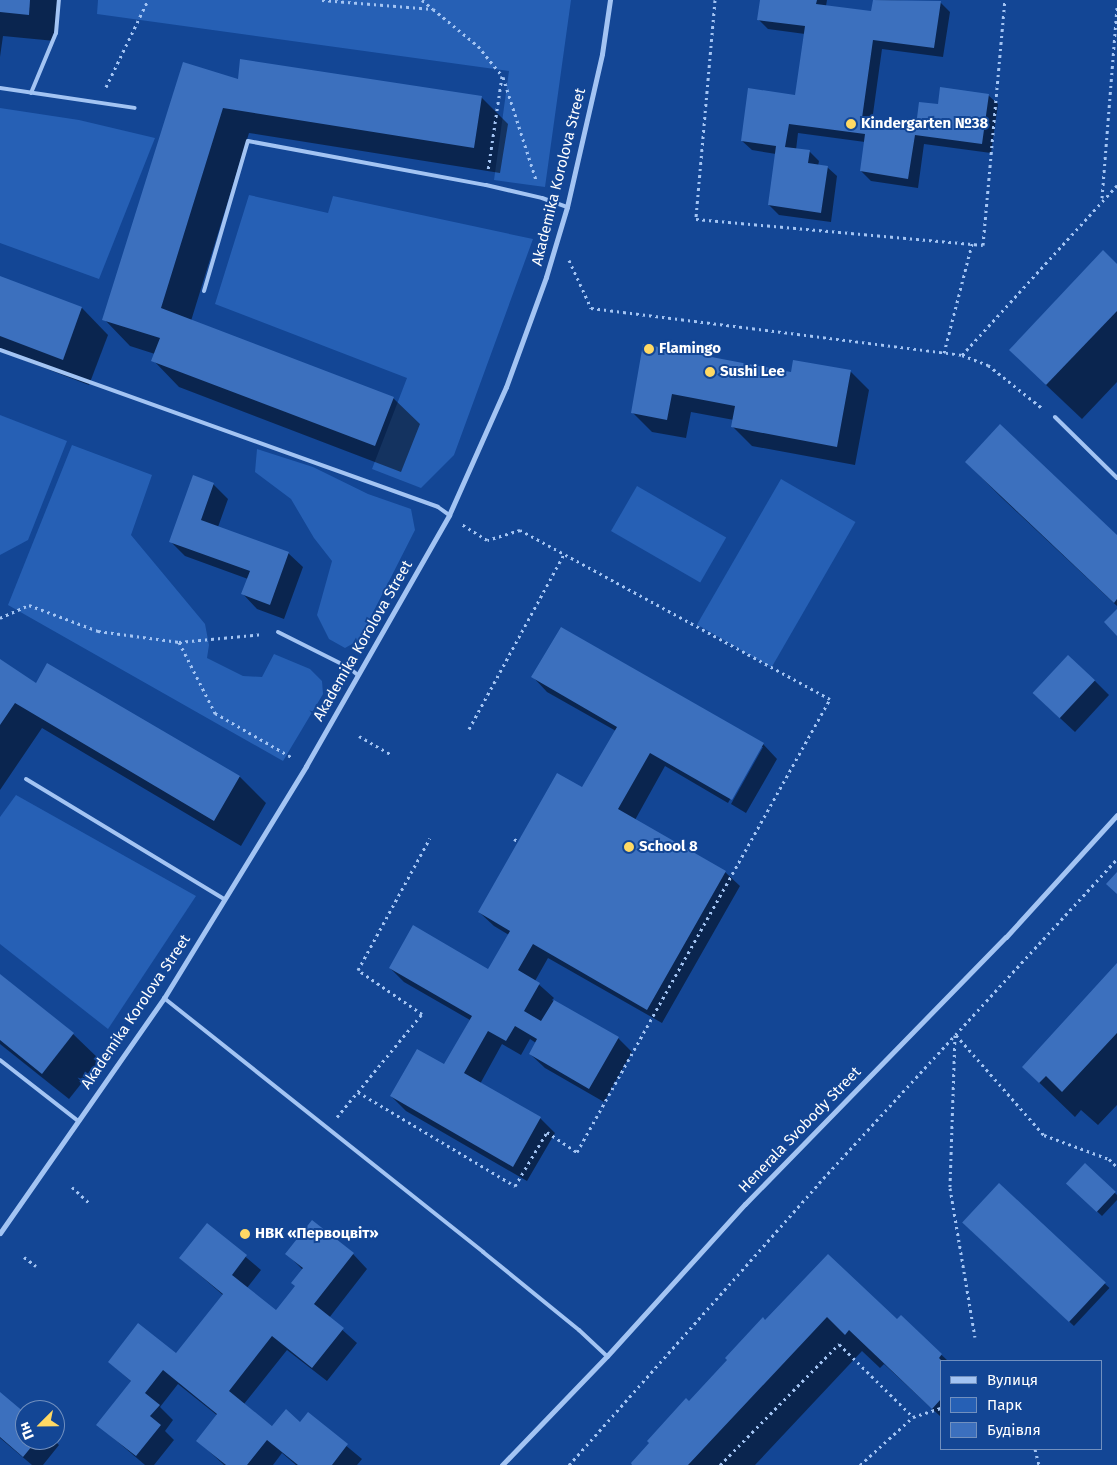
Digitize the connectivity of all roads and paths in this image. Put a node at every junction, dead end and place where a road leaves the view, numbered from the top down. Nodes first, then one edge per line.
1 (59, 0) edge
2 (148, 0) edge
3 (322, 0) edge
4 (422, 0) edge
5 (610, 0) edge
6 (715, 0) edge
7 (1005, 0) edge
8 (1117, 7) edge
9 (434, 9) junction
10 (502, 76) junction
11 (0, 88) edge
12 (31, 92) junction
13 (100, 102) junction
14 (135, 108) dead end
15 (486, 185) junction
16 (1117, 185) edge
17 (542, 198) junction
18 (1102, 199) junction
19 (568, 207) junction
20 (558, 237) junction
21 (972, 244) junction
22 (204, 291) dead end
23 (0, 350) edge
24 (944, 353) junction
25 (962, 355) junction
26 (1055, 417) joint
27 (1117, 478) edge
28 (449, 514) junction
29 (564, 554) junction
30 (0, 618) edge
31 (278, 632) joint
32 (179, 642) junction
33 (358, 675) junction
34 (469, 729) dead end
35 (359, 736) dead end
36 (390, 754) dead end
37 (306, 766) junction
38 (26, 779) dead end
39 (1117, 815) edge
40 (430, 838) dead end
41 (514, 839) dead end
42 (518, 841) dead end
43 (1117, 859) edge
44 (224, 899) junction
45 (164, 998) junction
46 (956, 1035) junction
47 (0, 1060) edge
48 (358, 1092) junction
49 (78, 1121) junction
50 (329, 1128) junction
51 (1117, 1167) edge
52 (72, 1187) dead end
53 (89, 1203) dead end
54 (0, 1221) edge
55 (5, 1226) junction
56 (0, 1233) edge
57 (24, 1257) dead end
58 (36, 1266) dead end
59 (975, 1337) dead end
60 (606, 1356) junction
61 (940, 1408) edge
62 (913, 1417) junction
63 (1035, 1450) edge
64 (502, 1465) edge
65 (568, 1465) edge
66 (720, 1465) edge
67 (860, 1465) edge
68 (1039, 1465) edge

1 - 12 lane
2 - 13 path
3 - 9 path
4 - 9 path
5 - 19 street, Akademika Korolova Street
6 - 21 path
7 - 21 path
8 - 18 path
9 - 10 path
10 - 15 path
10 - 17 path
11 - 12 lane
12 - 13 lane
13 - 14 lane
15 - 17 lane
15 - 22 lane
16 - 18 path
17 - 19 lane
18 - 25 path
19 - 20 street, Akademika Korolova Street
20 - 24 path
20 - 28 street, Akademika Korolova Street
21 - 24 path
23 - 28 lane
24 - 25 path
25 - 26 path
26 - 27 lane
28 - 29 path
28 - 33 street, Akademika Korolova Street
29 - 34 path
29 - 48 path
30 - 32 path
31 - 32 path
31 - 33 lane
32 - 37 path
33 - 37 street, Akademika Korolova Street
35 - 36 path
37 - 44 street, Akademika Korolova Street
38 - 44 lane
39 - 60 street, Henerala Svobody Street
40 - 48 path
41 - 42 path
43 - 46 path
44 - 45 street, Akademika Korolova Street
45 - 49 street, Akademika Korolova Street
45 - 50 lane
46 - 51 path
46 - 59 path
46 - 65 path
47 - 49 lane
48 - 50 path
49 - 55 street, Akademika Korolova Street
50 - 60 lane
52 - 53 path
54 - 55 lane
55 - 56 street, Akademika Korolova Street
57 - 58 path
60 - 64 street, Henerala Svobody Street
61 - 62 path
62 - 66 path
62 - 67 path
63 - 68 path

